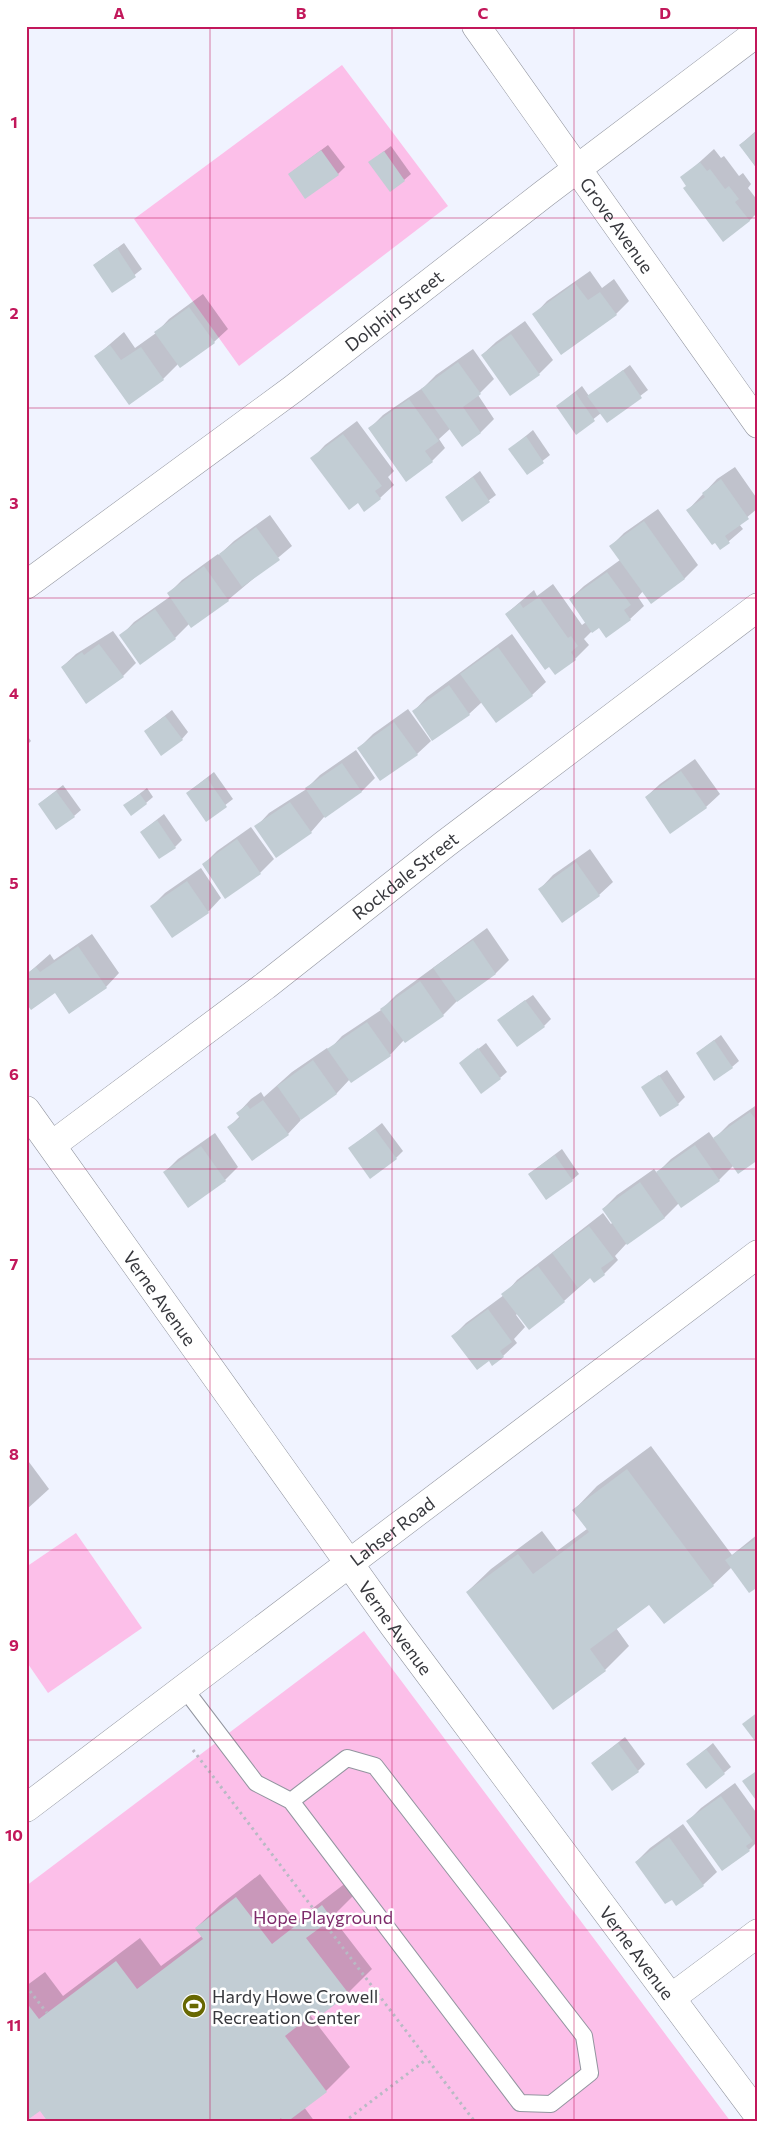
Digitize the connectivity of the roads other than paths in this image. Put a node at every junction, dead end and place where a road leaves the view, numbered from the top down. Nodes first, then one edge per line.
1 (476, 26) edge
2 (758, 32) edge
3 (576, 169) junction
4 (758, 424) edge
5 (29, 578) edge
6 (758, 607) edge
7 (26, 1110) edge
8 (52, 1145) junction
9 (758, 1254) edge
10 (349, 1563) junction
11 (184, 1688) junction
12 (291, 1801) junction
13 (26, 1808) edge
14 (758, 1933) edge
15 (670, 1998) junction
16 (758, 2115) edge

1 - 3 street, Grove Avenue
2 - 3 street, Dolphin Street
3 - 4 street, Grove Avenue
3 - 5 street, Dolphin Street
6 - 8 street, Rockdale Street
7 - 8 street, Verne Avenue
8 - 10 street, Verne Avenue
9 - 10 street, Lahser Road
10 - 11 street, Lahser Road
10 - 15 street, Verne Avenue
11 - 12 lane
11 - 13 street, Lahser Road
12 - 12 lane
14 - 15 street
15 - 16 street, Verne Avenue

